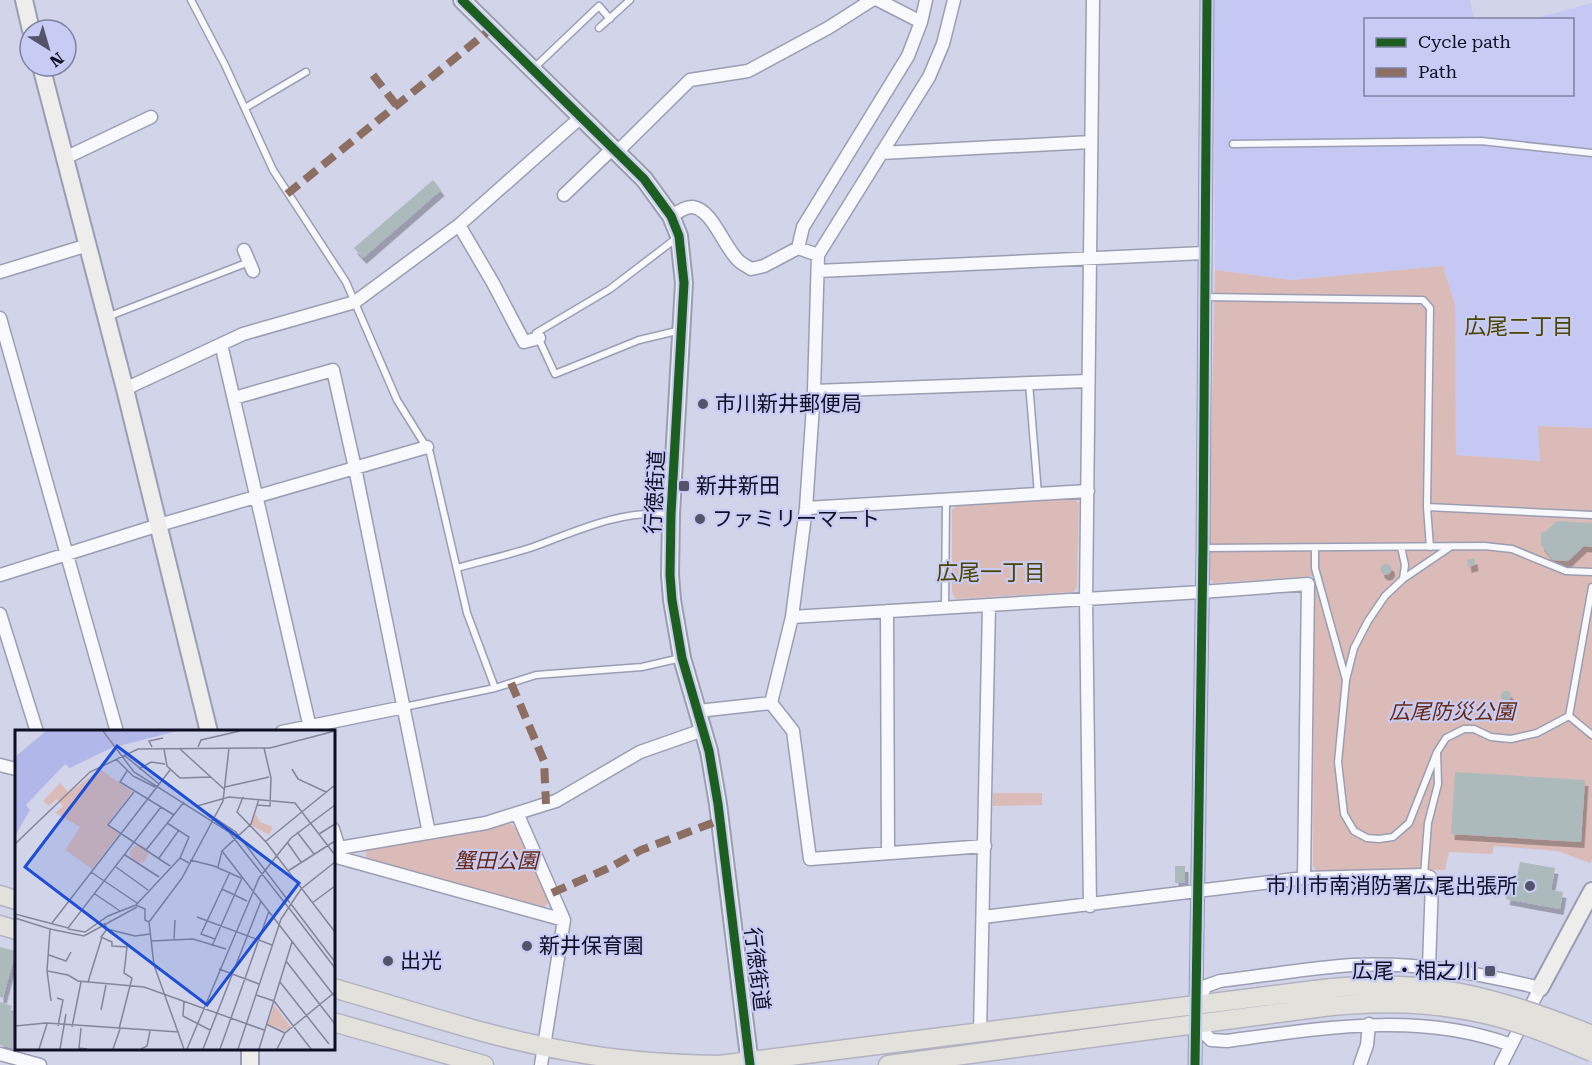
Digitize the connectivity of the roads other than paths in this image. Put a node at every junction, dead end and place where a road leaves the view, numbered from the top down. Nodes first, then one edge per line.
1 (24, 0) edge
2 (191, 0) edge
3 (462, 0) edge
4 (630, 0) edge
5 (872, 0) edge
6 (878, 0) edge
7 (926, 0) edge
8 (954, 0) edge
9 (1093, 0) edge
10 (1206, 0) edge
11 (29, 18) edge
12 (609, 19) junction
13 (921, 22) junction
14 (599, 28) dead end
15 (532, 69) junction
16 (306, 72) dead end
17 (44, 78) edge
18 (245, 108) junction
19 (151, 117) dead end
20 (581, 117) junction
21 (1091, 142) junction
22 (1233, 144) dead end
23 (615, 150) junction
24 (881, 153) junction
25 (1592, 153) edge
26 (65, 158) junction
27 (564, 195) dead end
28 (671, 216) junction
29 (459, 225) junction
30 (679, 236) junction
31 (88, 245) junction
32 (798, 248) junction
33 (1204, 253) junction
34 (818, 255) junction
35 (1090, 258) junction
36 (249, 261) dead end
37 (818, 271) junction
38 (0, 272) edge
39 (1205, 297) junction
40 (355, 302) junction
41 (106, 317) junction
42 (0, 318) edge
43 (682, 330) junction
44 (539, 338) junction
45 (221, 344) junction
46 (1088, 381) junction
47 (1029, 383) junction
48 (125, 389) junction
49 (814, 391) junction
50 (234, 398) junction
51 (427, 447) junction
52 (355, 468) junction
53 (1088, 491) junction
54 (1038, 494) junction
55 (257, 497) junction
56 (946, 500) junction
57 (1427, 507) junction
58 (806, 508) junction
59 (671, 514) junction
60 (1592, 515) edge
61 (159, 525) junction
62 (1430, 547) junction
63 (1203, 548) junction
64 (1315, 548) junction
65 (1401, 548) junction
66 (1450, 548) junction
67 (66, 555) junction
68 (457, 568) junction
69 (1592, 572) edge
70 (0, 574) edge
71 (1403, 579) junction
72 (1592, 586) edge
73 (1201, 592) junction
74 (1086, 600) junction
75 (989, 605) junction
76 (945, 608) junction
77 (887, 611) junction
78 (0, 614) edge
79 (792, 617) junction
80 (682, 658) junction
81 (1346, 680) junction
82 (495, 688) junction
83 (771, 703) junction
84 (404, 707) junction
85 (698, 711) junction
86 (1569, 716) junction
87 (310, 729) edge
88 (35, 730) edge
89 (116, 730) edge
90 (209, 730) edge
91 (703, 730) junction
92 (1592, 735) edge
93 (1437, 752) junction
94 (0, 765) edge
95 (15, 769) edge
96 (517, 813) junction
97 (429, 833) junction
98 (334, 837) edge
99 (985, 846) junction
100 (888, 853) junction
101 (336, 854) edge
102 (1425, 875) junction
103 (1304, 879) junction
104 (1592, 891) edge
105 (1198, 892) junction
106 (0, 895) edge
107 (15, 900) edge
108 (1090, 906) junction
109 (983, 918) junction
110 (564, 920) junction
111 (0, 925) edge
112 (15, 930) edge
113 (1429, 967) junction
114 (334, 988) edge
115 (1540, 988) junction
116 (1315, 999) junction
117 (1196, 1005) junction
118 (334, 1022) edge
119 (1195, 1024) junction
120 (1369, 1024) junction
121 (980, 1033) junction
122 (1592, 1035) edge
123 (1511, 1045) junction
124 (544, 1047) junction
125 (1592, 1052) edge
126 (0, 1054) edge
127 (750, 1063) edge
128 (40, 1065) edge
129 (484, 1065) edge
130 (541, 1065) edge
131 (891, 1065) edge
132 (1195, 1065) edge
133 (1360, 1065) edge
134 (1501, 1065) edge

1 - 11 street
2 - 18 lane
3 - 15 street, 行徳街道
4 - 12 lane
5 - 23 street
6 - 13 street
7 - 13 street
8 - 24 street
9 - 21 street
10 - 33 street
12 - 14 lane
12 - 15 lane
13 - 32 street
15 - 20 street, 行徳街道
16 - 18 lane
17 - 26 street
18 - 40 lane
19 - 26 street
20 - 23 street, 行徳街道
20 - 29 street
21 - 24 street
21 - 35 street
22 - 25 lane
23 - 27 street
23 - 28 street, 行徳街道
24 - 34 street
26 - 31 street
28 - 30 street, 行徳街道
28 - 32 street
29 - 40 street
29 - 44 street
30 - 43 street, 行徳街道
30 - 44 lane
31 - 38 street
31 - 41 street
32 - 34 street
33 - 35 street
33 - 39 street
34 - 37 street
35 - 37 street
35 - 46 street
36 - 41 lane
37 - 49 street
39 - 57 lane
39 - 63 street
40 - 45 street
40 - 51 lane
41 - 48 street
42 - 67 street
43 - 44 lane
43 - 59 street, 行徳街道
45 - 48 street
45 - 50 street
46 - 47 street
46 - 53 street
47 - 49 street
47 - 54 lane
48 - 61 street
49 - 58 street
50 - 52 street
50 - 55 street
51 - 52 street
51 - 68 lane
52 - 55 street
52 - 84 street
53 - 54 street
53 - 74 street
54 - 56 street
55 - 61 street
55 - 87 street
56 - 58 street
56 - 76 lane
57 - 60 lane
57 - 62 lane
58 - 79 street
59 - 68 lane
59 - 80 street, 行徳街道
61 - 67 street
61 - 90 street
62 - 65 lane
62 - 66 lane
63 - 64 lane
63 - 73 street
64 - 65 lane
64 - 81 lane
65 - 71 lane
66 - 69 lane
66 - 71 lane
67 - 70 street
67 - 89 street
68 - 82 lane
71 - 81 lane
72 - 86 lane
73 - 74 street
73 - 103 street
73 - 105 street
74 - 75 street
74 - 108 street
75 - 76 street
75 - 99 street
76 - 77 street
77 - 79 street
77 - 100 street
78 - 88 street
79 - 83 street
80 - 82 lane
80 - 85 street, 行徳街道
81 - 93 lane
82 - 84 lane
83 - 85 street
83 - 100 street
84 - 87 street
84 - 97 street
85 - 91 street, 行徳街道
86 - 92 lane
86 - 93 lane
91 - 96 street
91 - 127 street, 行徳街道
93 - 102 lane
94 - 95 street
96 - 97 street
96 - 110 street
97 - 101 street
98 - 101 street
99 - 100 street
99 - 109 street
101 - 110 street
102 - 103 street
102 - 113 street
103 - 105 street
104 - 115 street
105 - 108 street
105 - 117 street
106 - 107 main road
108 - 109 street
109 - 121 street
110 - 124 street
111 - 112 main road
113 - 115 street
113 - 117 street
114 - 124 main road
115 - 123 street
116 - 117 main road
116 - 119 main road
116 - 122 main road, bridge
116 - 125 main road, bridge
117 - 119 street
117 - 121 main road
118 - 129 main road
119 - 120 street
119 - 131 main road
119 - 132 street
120 - 123 street
120 - 133 street
121 - 127 main road
123 - 134 street
124 - 127 main road
124 - 130 street
126 - 128 street

